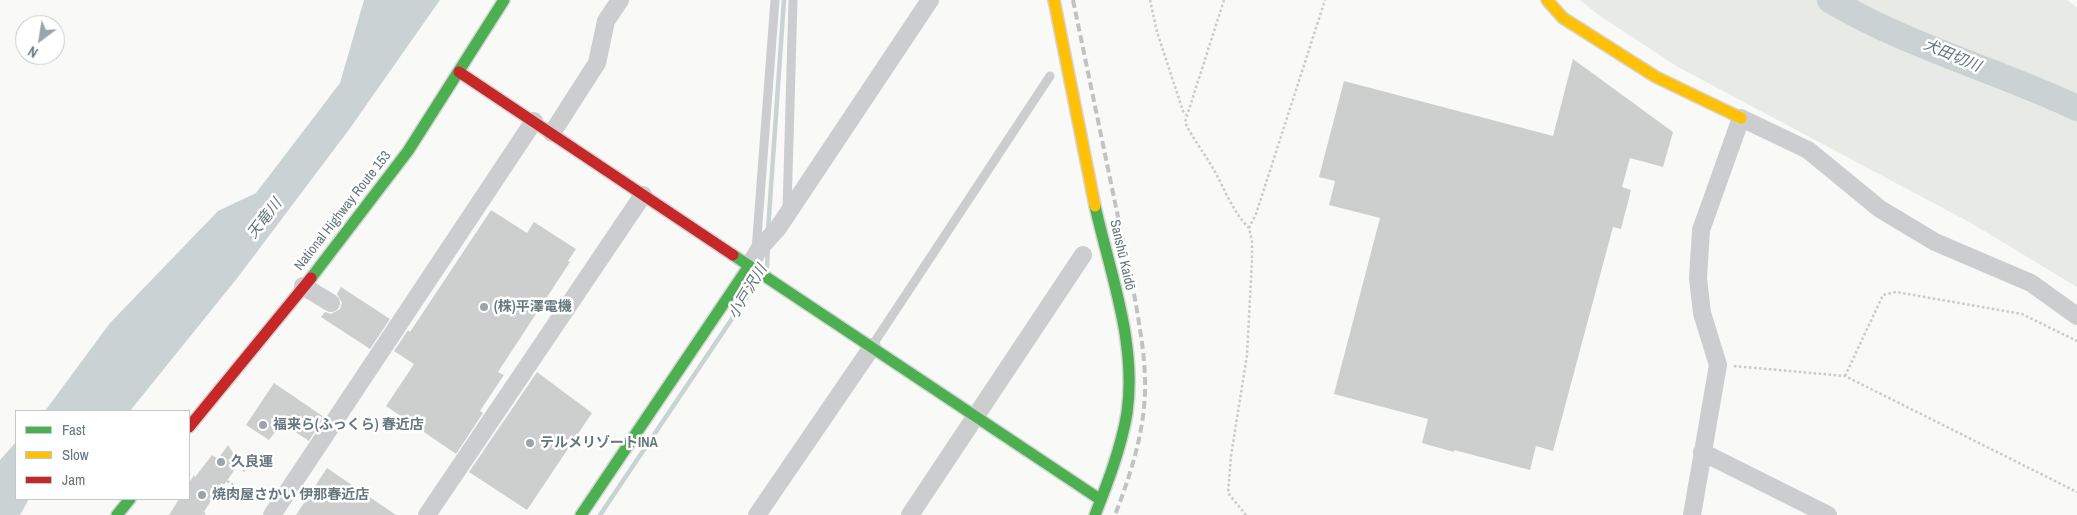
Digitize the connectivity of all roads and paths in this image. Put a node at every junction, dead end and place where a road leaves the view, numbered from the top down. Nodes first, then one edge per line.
1 (504, 0) edge
2 (620, 0) edge
3 (775, 0) edge
4 (793, 0) edge
5 (930, 0) edge
6 (1054, 0) edge
7 (1150, 0) edge
8 (1224, 0) edge
9 (1324, 0) edge
10 (1547, 0) edge
11 (459, 72) junction
12 (1050, 76) dead end
13 (1186, 115) junction
14 (1740, 118) junction
15 (534, 121) junction
16 (552, 133) junction
17 (644, 194) junction
18 (782, 222) junction
19 (1249, 228) junction
20 (1083, 255) dead end
21 (755, 260) junction
22 (303, 286) junction
23 (330, 303) dead end
24 (2077, 316) edge
25 (2077, 341) edge
26 (872, 347) junction
27 (1718, 365) junction
28 (1845, 376) junction
29 (976, 418) junction
30 (190, 426) edge
31 (1702, 452) junction
32 (251, 456) dead end
33 (245, 471) dead end
34 (227, 480) dead end
35 (234, 485) dead end
36 (2077, 492) edge
37 (129, 500) edge
38 (1101, 500) junction
39 (117, 515) edge
40 (272, 515) edge
41 (427, 515) edge
42 (581, 515) edge
43 (757, 515) edge
44 (910, 515) edge
45 (1095, 515) edge
46 (1246, 515) edge
47 (1692, 515) edge
48 (1828, 515) edge

1 - 11 main road, National Highway Route 153
2 - 16 street
3 - 21 lane
4 - 18 lane
5 - 18 street
6 - 38 main road, Sanshū Kaidō
7 - 13 path
8 - 13 path
9 - 19 path
10 - 14 main road
11 - 15 main road
11 - 22 main road, National Highway Route 153
12 - 26 lane
13 - 19 path
14 - 24 street
14 - 27 street
15 - 16 main road
15 - 40 street
16 - 17 main road
17 - 21 main road
17 - 41 street
18 - 21 street
19 - 46 path
20 - 29 street
21 - 26 main road
21 - 42 main road
22 - 23 street
22 - 30 main road, National Highway Route 153
25 - 28 path
26 - 29 main road
26 - 43 street
27 - 28 path
27 - 31 street
28 - 36 path
29 - 38 main road
29 - 44 street
31 - 47 street
31 - 48 street
32 - 33 path
34 - 35 path
37 - 39 main road
38 - 45 main road, Sanshū Kaidō

